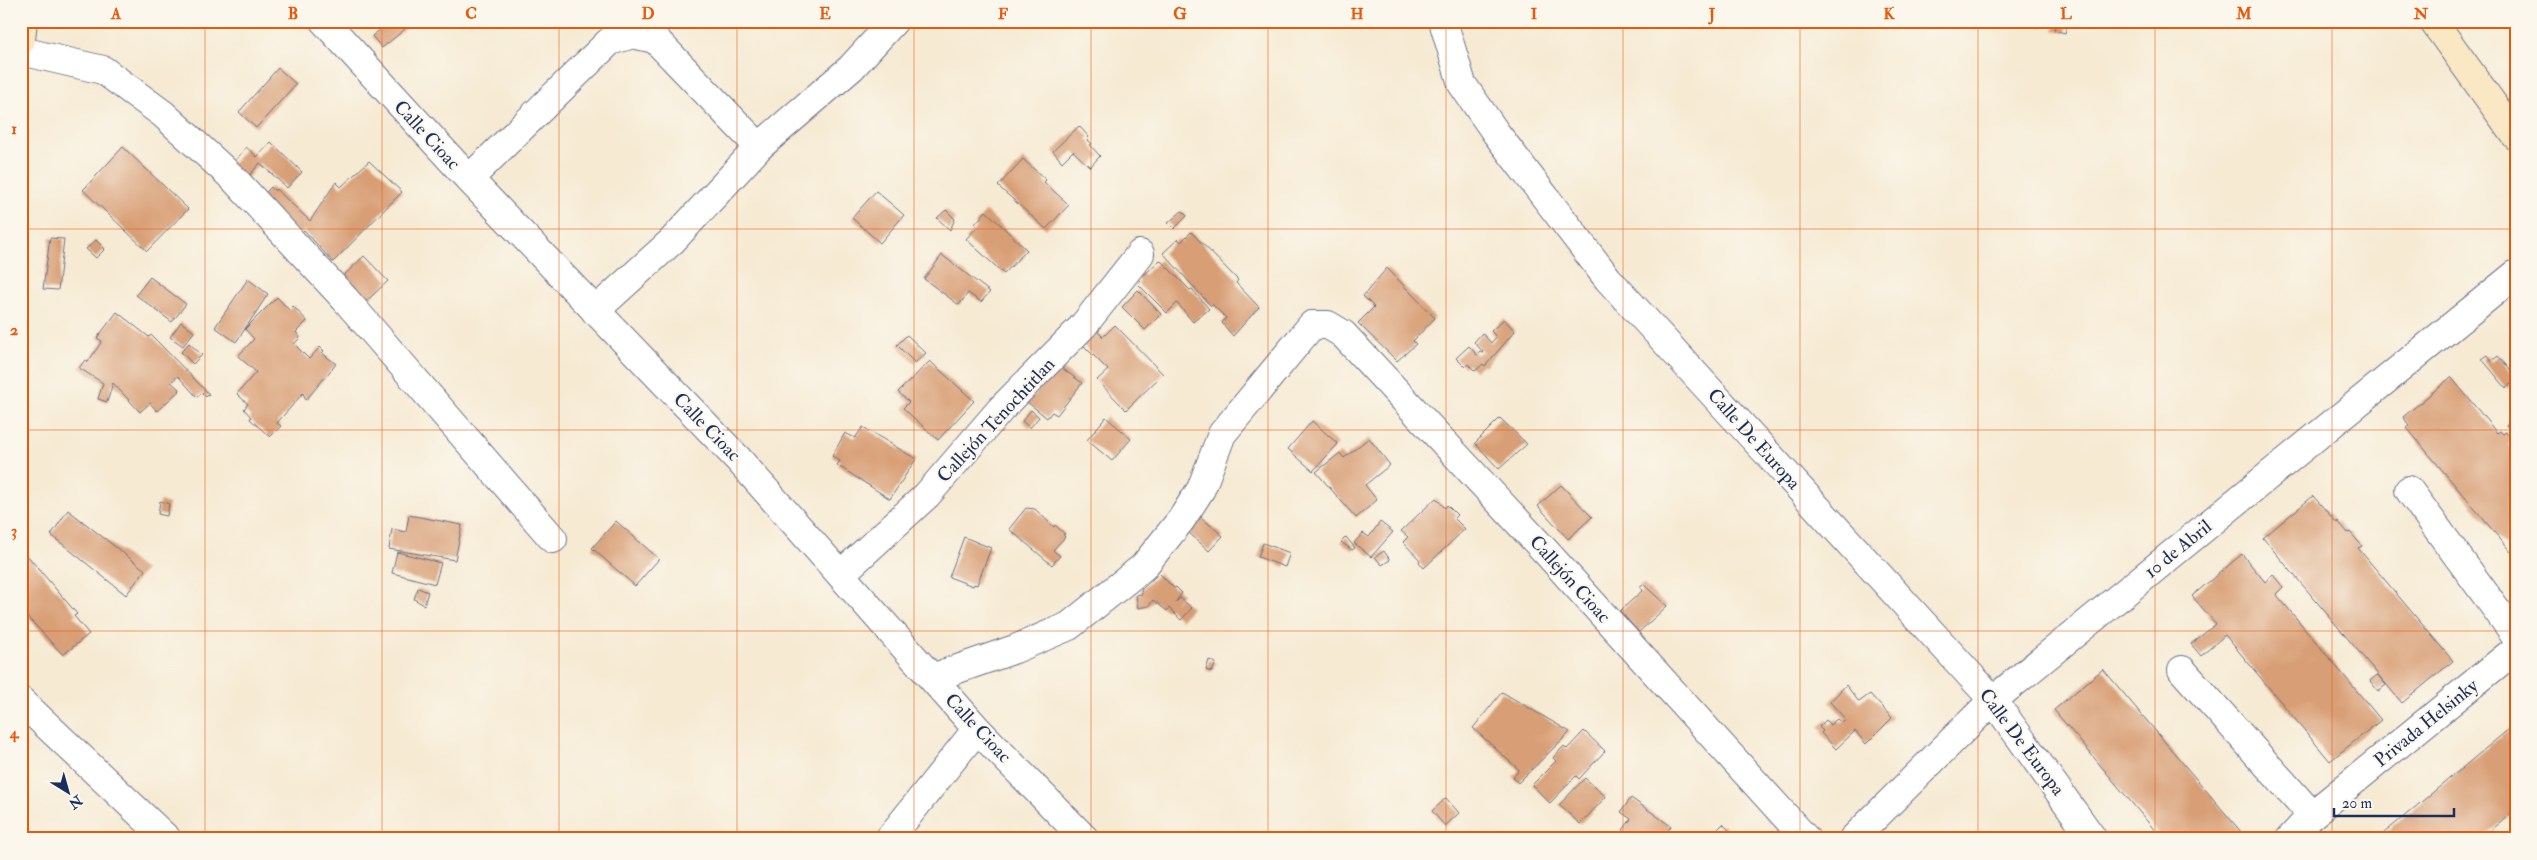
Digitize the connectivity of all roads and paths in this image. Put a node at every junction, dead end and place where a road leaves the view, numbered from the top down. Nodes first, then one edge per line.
1 (24, 21) edge
2 (324, 21) edge
3 (894, 21) edge
4 (1443, 21) edge
5 (2433, 21) edge
6 (21, 40) edge
7 (21, 51) edge
8 (2516, 136) edge
9 (759, 147) junction
10 (469, 180) junction
11 (1140, 254) dead end
12 (2516, 274) edge
13 (595, 311) junction
14 (2409, 490) dead end
15 (554, 539) dead end
16 (841, 574) junction
17 (2516, 636) edge
18 (2516, 649) edge
19 (2182, 670) dead end
20 (932, 678) junction
21 (1992, 700) junction
22 (21, 701) edge
23 (977, 729) junction
24 (2312, 815) junction
25 (167, 839) edge
26 (889, 839) edge
27 (1085, 839) edge
28 (1806, 839) edge
29 (1853, 839) edge
30 (2094, 839) edge
31 (2290, 839) edge

1 - 6 street
2 - 10 street, Calle Cioac
3 - 9 street
4 - 21 street, Calle De Europa
5 - 8 street
7 - 15 street
9 - 10 street
9 - 13 street
10 - 13 street, Calle Cioac
11 - 16 street, Callejón Tenochtitlan
12 - 21 street, 10 de Abril
13 - 16 street, Calle Cioac
14 - 17 street
16 - 20 street, Calle Cioac
18 - 24 street, Privada Helsinky
19 - 24 street
20 - 23 street, Calle Cioac
20 - 28 street, Callejón Cioac
21 - 29 street, 10 de Abril
21 - 30 street, Calle De Europa
22 - 25 street
23 - 26 street
23 - 27 street, Calle Cioac
24 - 31 street, Privada Helsinky

